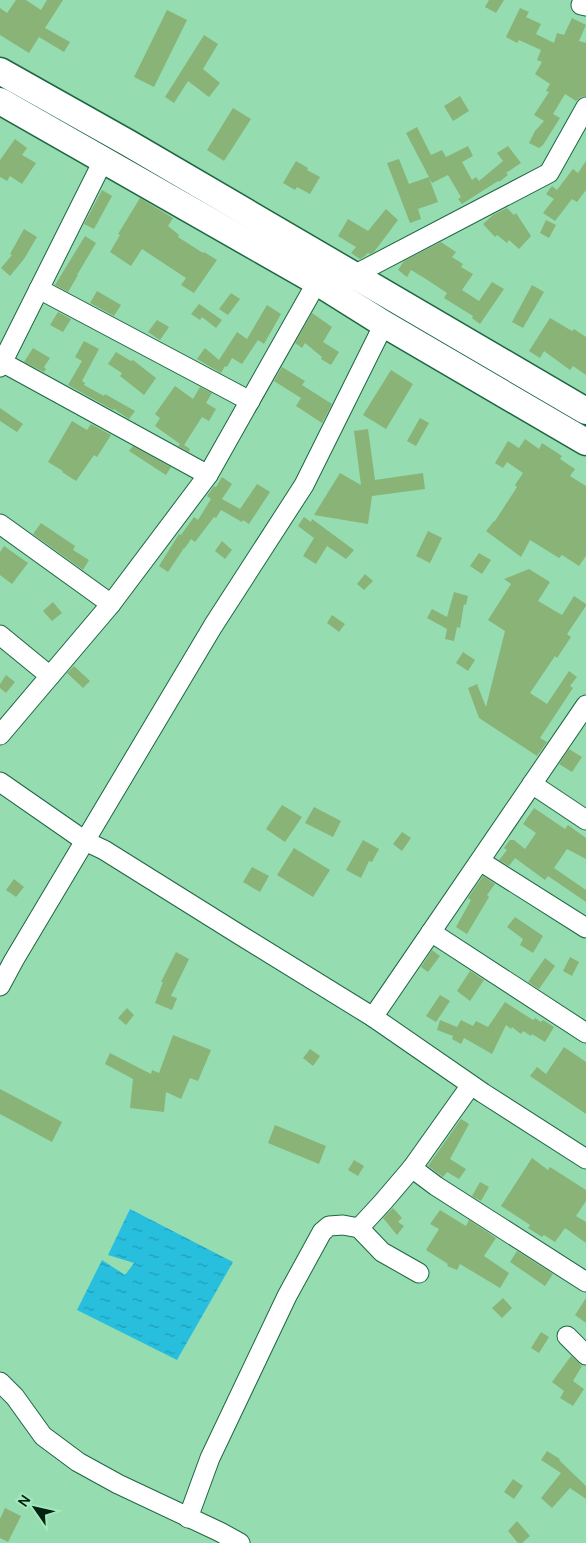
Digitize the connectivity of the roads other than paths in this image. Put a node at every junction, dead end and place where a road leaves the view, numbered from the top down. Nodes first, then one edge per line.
1 (0, 71) edge
2 (0, 101) edge
3 (586, 107) edge
4 (104, 159) junction
5 (354, 276) junction
6 (317, 282) junction
7 (39, 289) junction
8 (384, 324) junction
9 (1, 363) edge
10 (250, 401) junction
11 (586, 412) edge
12 (586, 442) edge
13 (208, 475) junction
14 (0, 524) edge
15 (111, 604) junction
16 (0, 635) edge
17 (50, 676) junction
18 (586, 705) edge
19 (0, 735) edge
20 (0, 782) edge
21 (532, 784) junction
22 (586, 820) edge
23 (85, 840) junction
24 (480, 861) junction
25 (586, 928) edge
26 (431, 932) junction
27 (0, 986) edge
28 (373, 1017) junction
29 (586, 1033) edge
30 (471, 1085) junction
31 (586, 1159) edge
32 (412, 1168) junction
33 (359, 1228) junction
34 (419, 1273) dead end
35 (586, 1282) edge
36 (567, 1336) dead end
37 (586, 1356) edge
38 (0, 1382) edge
39 (188, 1518) junction
40 (240, 1543) edge

1 - 5 highway
2 - 4 highway
3 - 5 street
4 - 6 highway
4 - 7 street
5 - 11 highway
6 - 8 highway
6 - 10 street
7 - 9 street
7 - 10 street
8 - 12 highway
8 - 23 street
9 - 13 street
10 - 13 street
13 - 15 street
14 - 15 street
15 - 17 street
16 - 17 street
17 - 19 street
18 - 21 street
20 - 23 street
21 - 22 street
21 - 24 street
23 - 27 street
23 - 28 street
24 - 25 street
24 - 26 street
26 - 28 street
26 - 29 street
28 - 30 street
30 - 31 street
30 - 32 street
32 - 33 street
32 - 35 street
33 - 34 street
33 - 39 street
36 - 37 street
38 - 39 street
39 - 40 street

